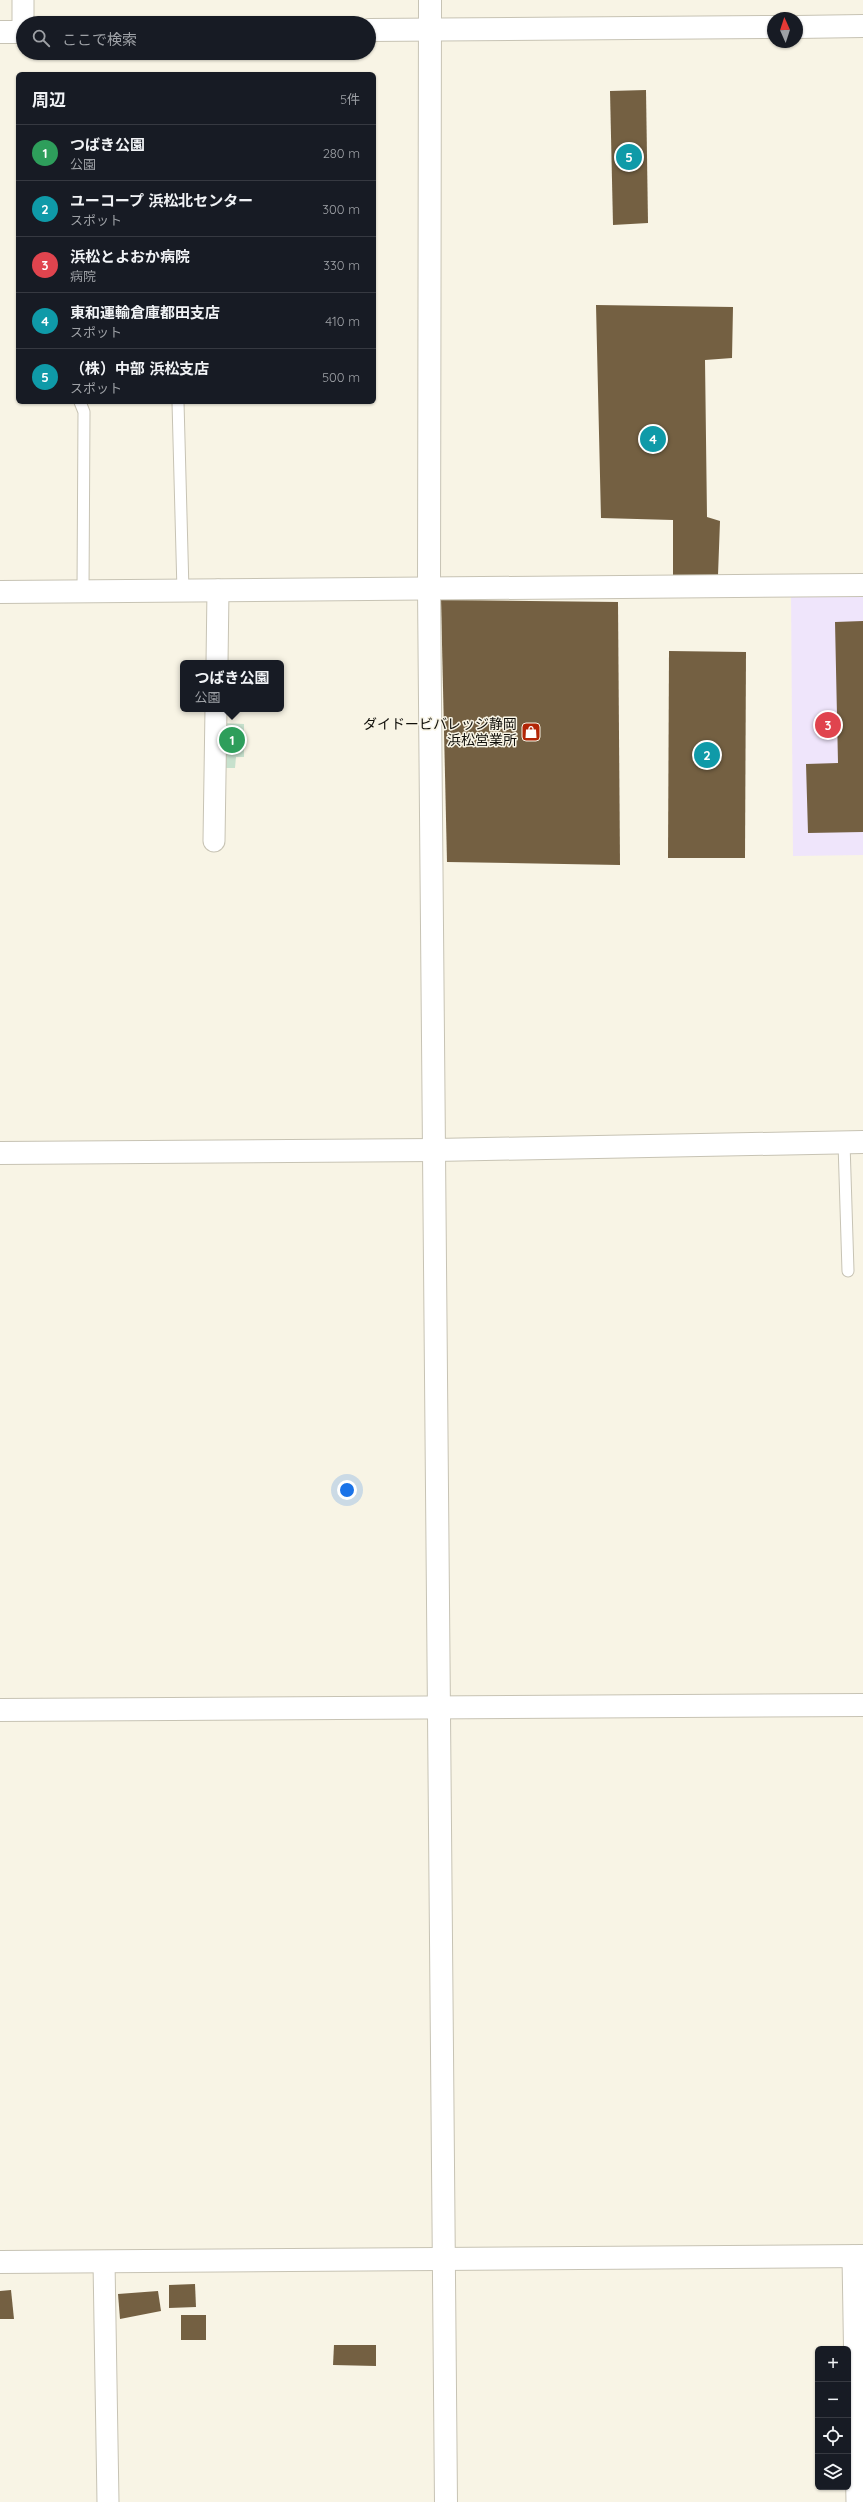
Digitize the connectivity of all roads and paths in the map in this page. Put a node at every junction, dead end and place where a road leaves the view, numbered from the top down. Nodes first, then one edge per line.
1 (23, 0) edge
2 (430, 0) edge
3 (23, 16) edge
4 (863, 26) edge
5 (767, 27) edge
6 (803, 27) edge
7 (376, 30) edge
8 (430, 30) junction
9 (0, 32) edge
10 (16, 32) edge
11 (81, 404) edge
12 (178, 404) edge
13 (863, 585) edge
14 (429, 589) junction
15 (183, 590) junction
16 (218, 590) junction
17 (84, 591) junction
18 (0, 592) edge
19 (217, 660) edge
20 (216, 712) edge
21 (214, 841) dead end
22 (853, 1143) edge
23 (435, 1150) junction
24 (0, 1154) edge
25 (848, 1271) dead end
26 (863, 1705) edge
27 (440, 1707) junction
28 (0, 1710) edge
29 (858, 2256) edge
30 (445, 2259) junction
31 (0, 2262) edge
32 (104, 2262) junction
33 (108, 2502) edge
34 (446, 2502) edge
35 (858, 2502) edge

1 - 3 street
2 - 8 street
4 - 6 street
5 - 8 street
7 - 8 street
8 - 14 street
9 - 10 street
11 - 17 lane
12 - 15 lane
13 - 14 street
14 - 16 street
14 - 23 street
15 - 16 street
15 - 17 street
16 - 19 street
17 - 18 street
20 - 21 street
22 - 23 street
22 - 25 lane
23 - 24 street
23 - 27 street
26 - 27 street
27 - 28 street
27 - 30 street
29 - 30 street
29 - 35 street
30 - 32 street
30 - 34 street
31 - 32 street
32 - 33 street

